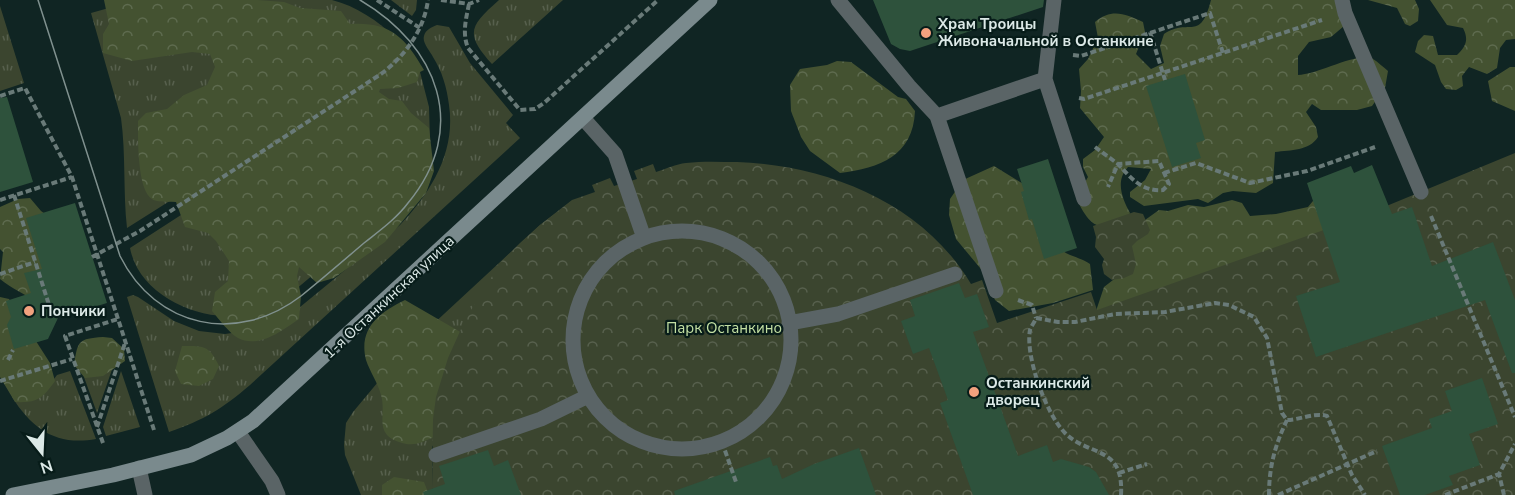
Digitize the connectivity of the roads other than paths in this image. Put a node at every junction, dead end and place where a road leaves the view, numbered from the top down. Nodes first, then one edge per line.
1 (710, 0) edge
2 (838, 0) edge
3 (1054, 0) edge
4 (1343, 6) edge
5 (1047, 85) junction
6 (937, 116) junction
7 (583, 118) junction
8 (1421, 192) road end
9 (1084, 199) dead end
10 (644, 238) junction
11 (955, 274) dead end
12 (996, 291) dead end
13 (789, 323) junction
14 (588, 396) junction
15 (238, 432) junction
16 (436, 455) dead end
17 (139, 468) junction
18 (68, 489) edge
19 (13, 495) edge
20 (145, 495) edge
21 (278, 495) edge

1 - 7 street, 1-я Останкинская улица
2 - 6 lane
3 - 5 lane
4 - 8 lane
5 - 6 lane
5 - 9 lane
6 - 12 lane
7 - 10 lane
7 - 15 street, 1-я Останкинская улица
10 - 13 lane
10 - 14 lane
11 - 13 lane
13 - 14 lane
14 - 16 lane
15 - 17 street, 1-я Останкинская улица
15 - 21 lane
17 - 18 street, 1-я Останкинская улица
17 - 20 lane
18 - 19 street, 1-я Останкинская улица

